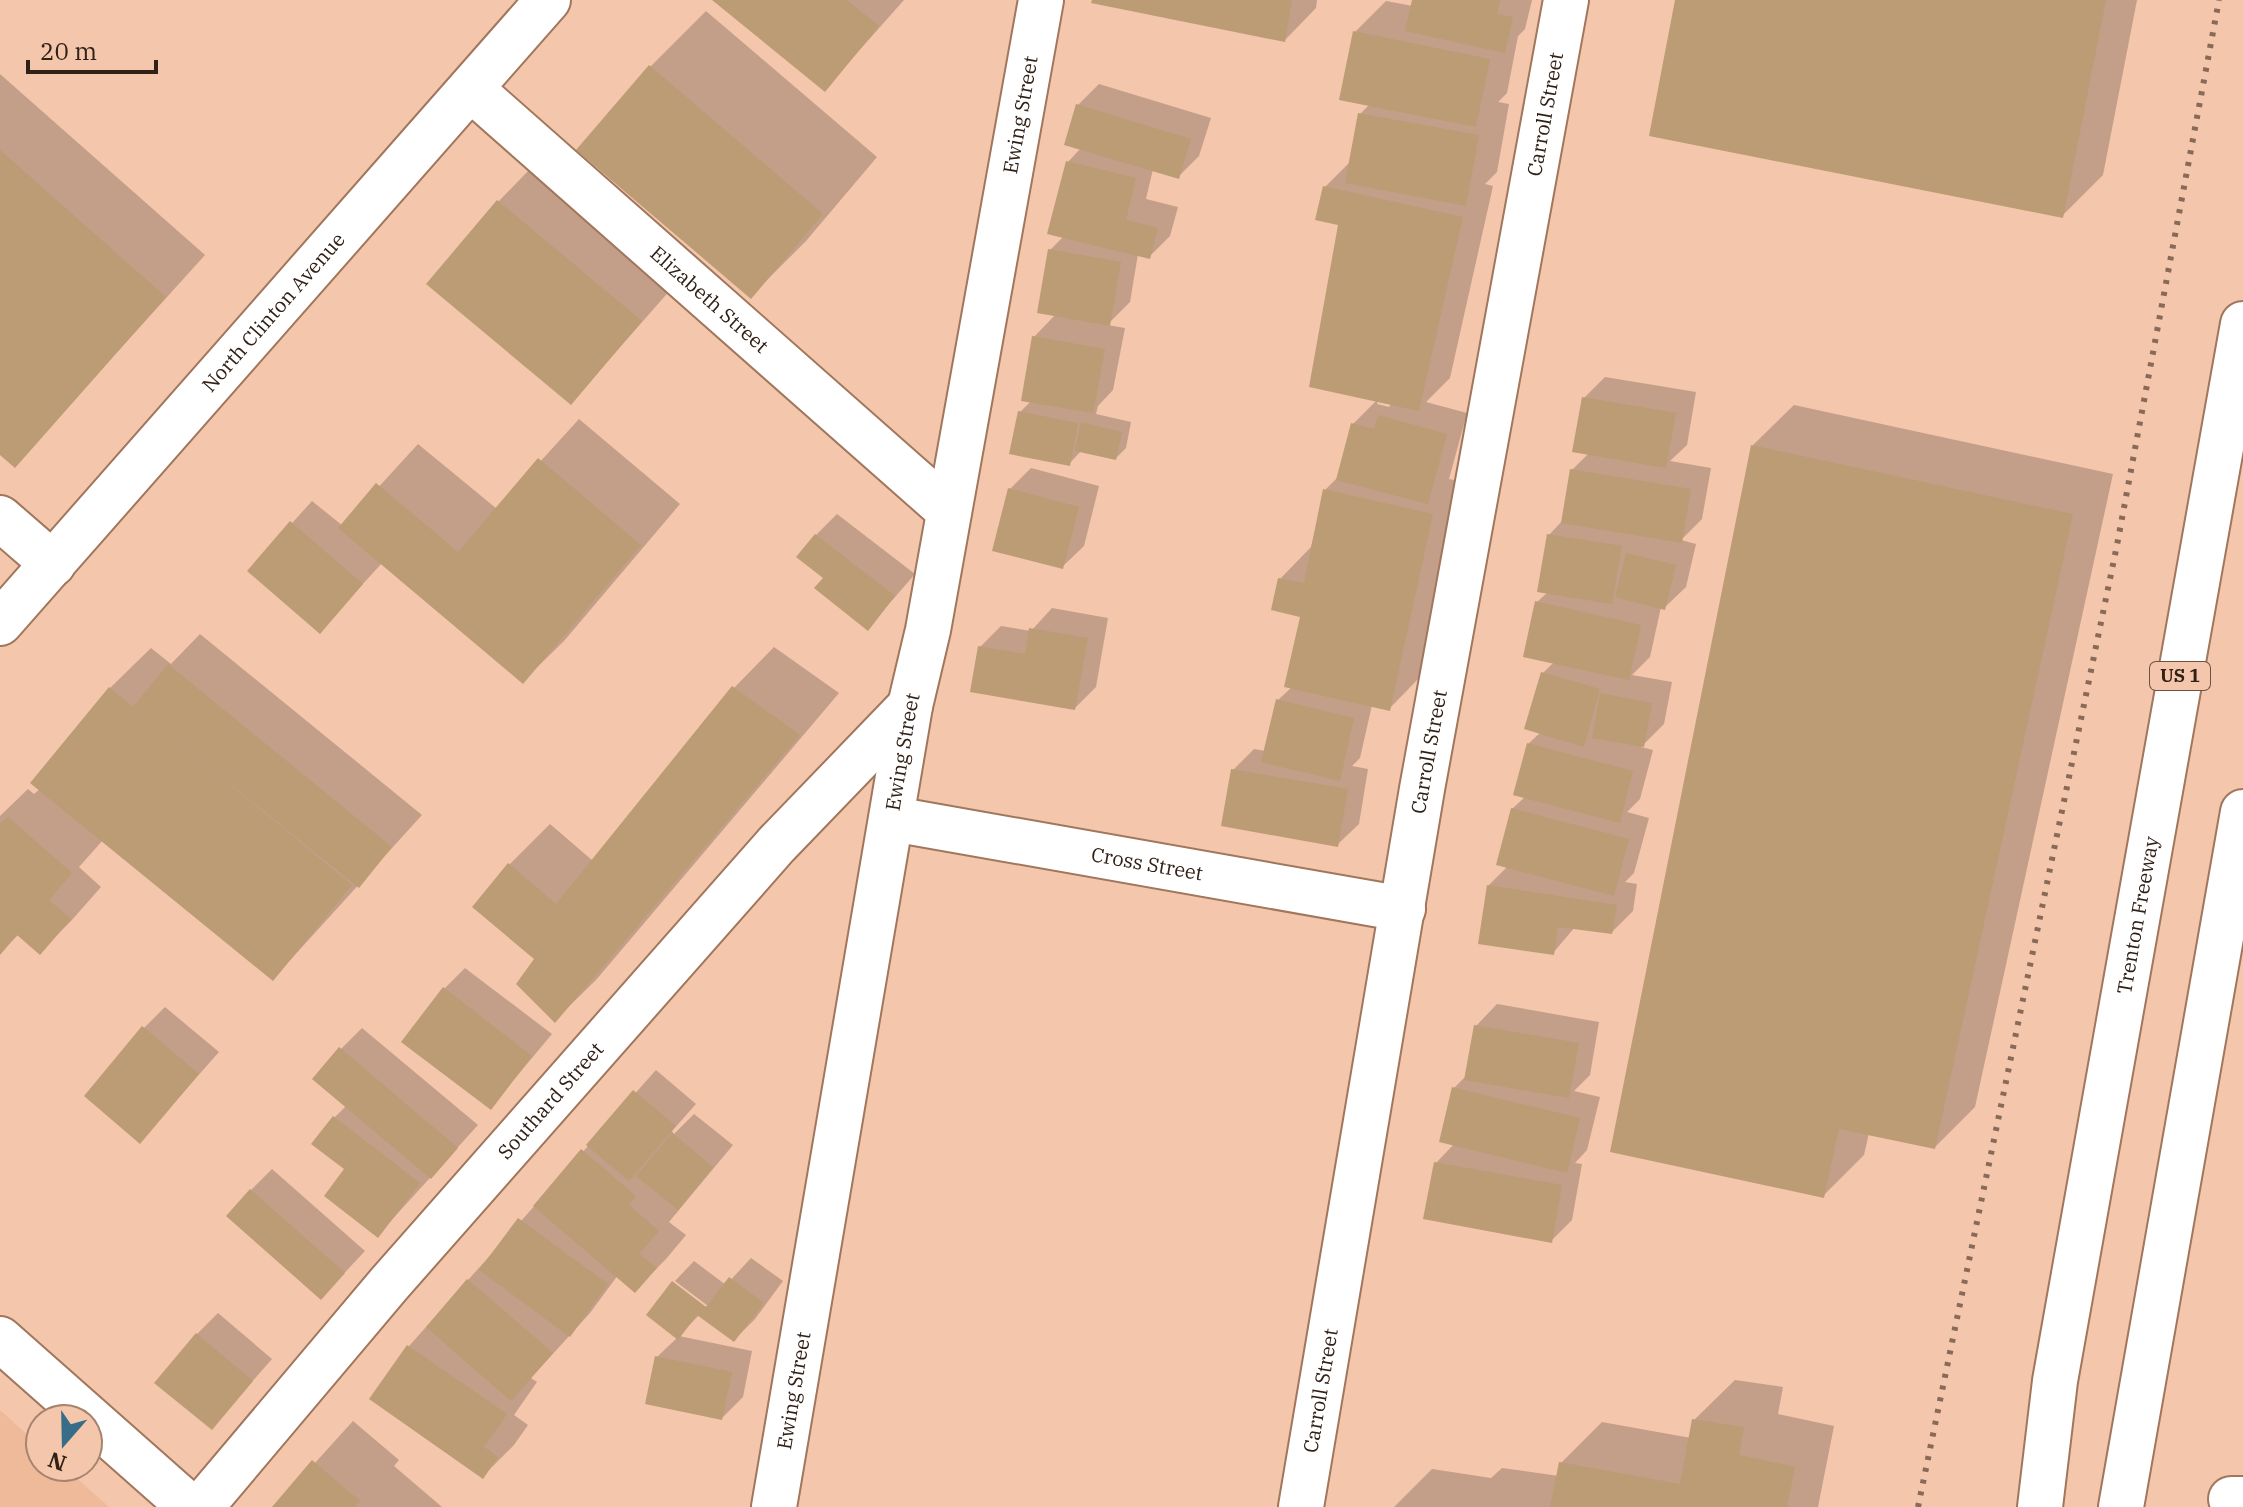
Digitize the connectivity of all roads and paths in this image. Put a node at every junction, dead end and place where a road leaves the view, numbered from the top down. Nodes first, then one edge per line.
1 (548, 0) edge
2 (1041, 0) edge
3 (1566, 0) edge
4 (471, 89) junction
5 (2243, 324) edge
6 (949, 511) junction
7 (0, 518) edge
8 (53, 564) junction
9 (0, 623) edge
10 (910, 706) junction
11 (2243, 812) edge
12 (893, 819) junction
13 (1403, 909) junction
14 (0, 1339) edge
15 (2038, 1502) edge
16 (190, 1507) edge
17 (201, 1507) edge
18 (774, 1507) edge
19 (1301, 1507) edge
20 (2121, 1507) edge

1 - 4 main road, North Clinton Avenue
2 - 6 main road, Ewing Street
3 - 13 main road, Carroll Street
4 - 6 main road, Elizabeth Street
4 - 8 main road, North Clinton Avenue
5 - 15 main road, Trenton Freeway / US 1
6 - 10 main road, Ewing Street
7 - 8 main road
8 - 9 main road, North Clinton Avenue
10 - 12 main road, Ewing Street
10 - 17 main road, Southard Street
11 - 20 main road
12 - 13 main road, Cross Street
12 - 18 main road, Ewing Street
13 - 19 main road, Carroll Street
14 - 16 main road

